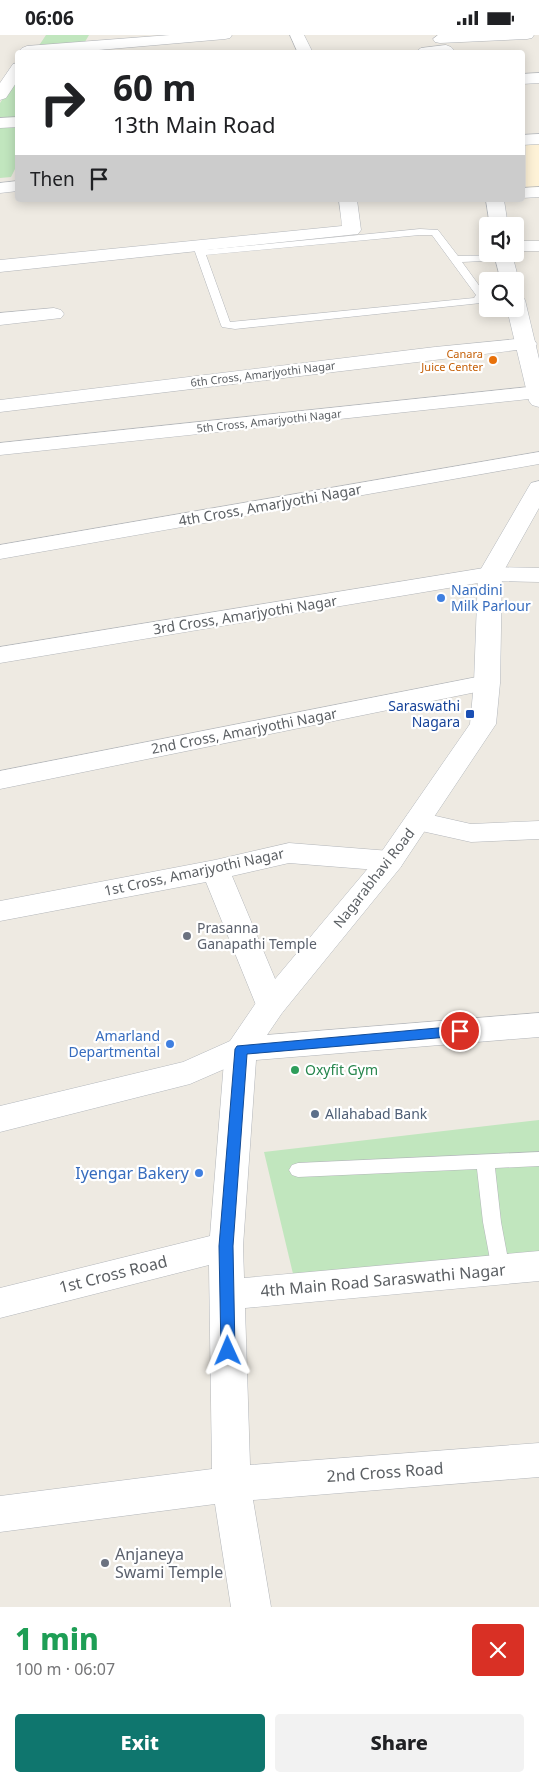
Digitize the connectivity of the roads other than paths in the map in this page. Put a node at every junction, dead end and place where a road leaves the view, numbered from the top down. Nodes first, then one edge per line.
1 (38, 35) edge
2 (225, 35) edge
3 (297, 35) edge
4 (527, 35) edge
5 (443, 44) edge
6 (28, 50) edge
7 (50, 50) edge
8 (304, 50) edge
9 (428, 50) edge
10 (15, 73) edge
11 (539, 78) edge
12 (525, 79) edge
13 (7, 90) edge
14 (15, 122) edge
15 (0, 123) edge
16 (539, 139) edge
17 (525, 140) edge
18 (15, 186) edge
19 (0, 187) edge
20 (539, 192) edge
21 (525, 193) edge
22 (348, 202) edge
23 (495, 202) edge
24 (498, 217) edge
25 (539, 246) edge
26 (199, 249) junction
27 (524, 249) edge
28 (479, 256) edge
29 (455, 259) junction
30 (0, 265) edge
31 (54, 314) dead end
32 (521, 317) edge
33 (0, 319) edge
34 (530, 341) edge
35 (538, 393) edge
36 (539, 401) edge
37 (0, 406) edge
38 (0, 449) edge
39 (539, 458) edge
40 (539, 488) edge
41 (0, 552) edge
42 (490, 574) junction
43 (539, 575) edge
44 (0, 655) edge
45 (487, 683) junction
46 (0, 780) edge
47 (418, 821) junction
48 (539, 830) edge
49 (390, 861) junction
50 (215, 870) junction
51 (0, 911) edge
52 (271, 1005) junction
53 (539, 1025) edge
54 (241, 1049) junction
55 (0, 1119) edge
56 (539, 1159) edge
57 (485, 1162) junction
58 (298, 1170) dead end
59 (226, 1246) junction
60 (539, 1266) edge
61 (501, 1270) junction
62 (227, 1295) junction
63 (0, 1303) edge
64 (539, 1460) edge
65 (231, 1484) junction
66 (0, 1514) edge
67 (251, 1607) edge

1 - 6 street
2 - 7 street
3 - 8 street
4 - 5 street
5 - 9 street
10 - 13 street
11 - 12 street
14 - 15 street
16 - 17 street
18 - 19 street
20 - 21 street
22 - 26 street
23 - 24 street
25 - 27 street
26 - 29 lane
26 - 29 lane
26 - 30 street
28 - 29 lane
31 - 33 street
32 - 34 street
34 - 35 street
34 - 37 street, 6th Cross, Amarjyothi Nagar
35 - 36 street
35 - 38 street, 5th Cross, Amarjyothi Nagar
39 - 41 street, 4th Cross, Amarjyothi Nagar
40 - 42 street, Nagarabhavi Road
42 - 43 street, 3rd Cross, Amarjyothi Nagar
42 - 44 street, 3rd Cross, Amarjyothi Nagar
42 - 45 street, Nagarabhavi Road
45 - 46 street, 2nd Cross, Amarjyothi Nagar
45 - 47 street, Nagarabhavi Road
47 - 48 street
47 - 49 street, Nagarabhavi Road
49 - 50 street, 1st Cross, Amarjyothi Nagar
49 - 52 street, Nagarabhavi Road
50 - 51 street, 1st Cross, Amarjyothi Nagar
50 - 52 street
52 - 54 street, Nagarabhavi Road
53 - 54 street
54 - 55 street
54 - 59 street
56 - 57 lane
57 - 58 lane
57 - 61 lane
59 - 62 street
59 - 63 street, 1st Cross Road
60 - 61 street, 4th Main Road Saraswathi Nagar
61 - 62 street, 4th Main Road Saraswathi Nagar
62 - 65 street
64 - 65 street, 2nd Cross Road
65 - 66 street, 2nd Cross Road
65 - 67 street

